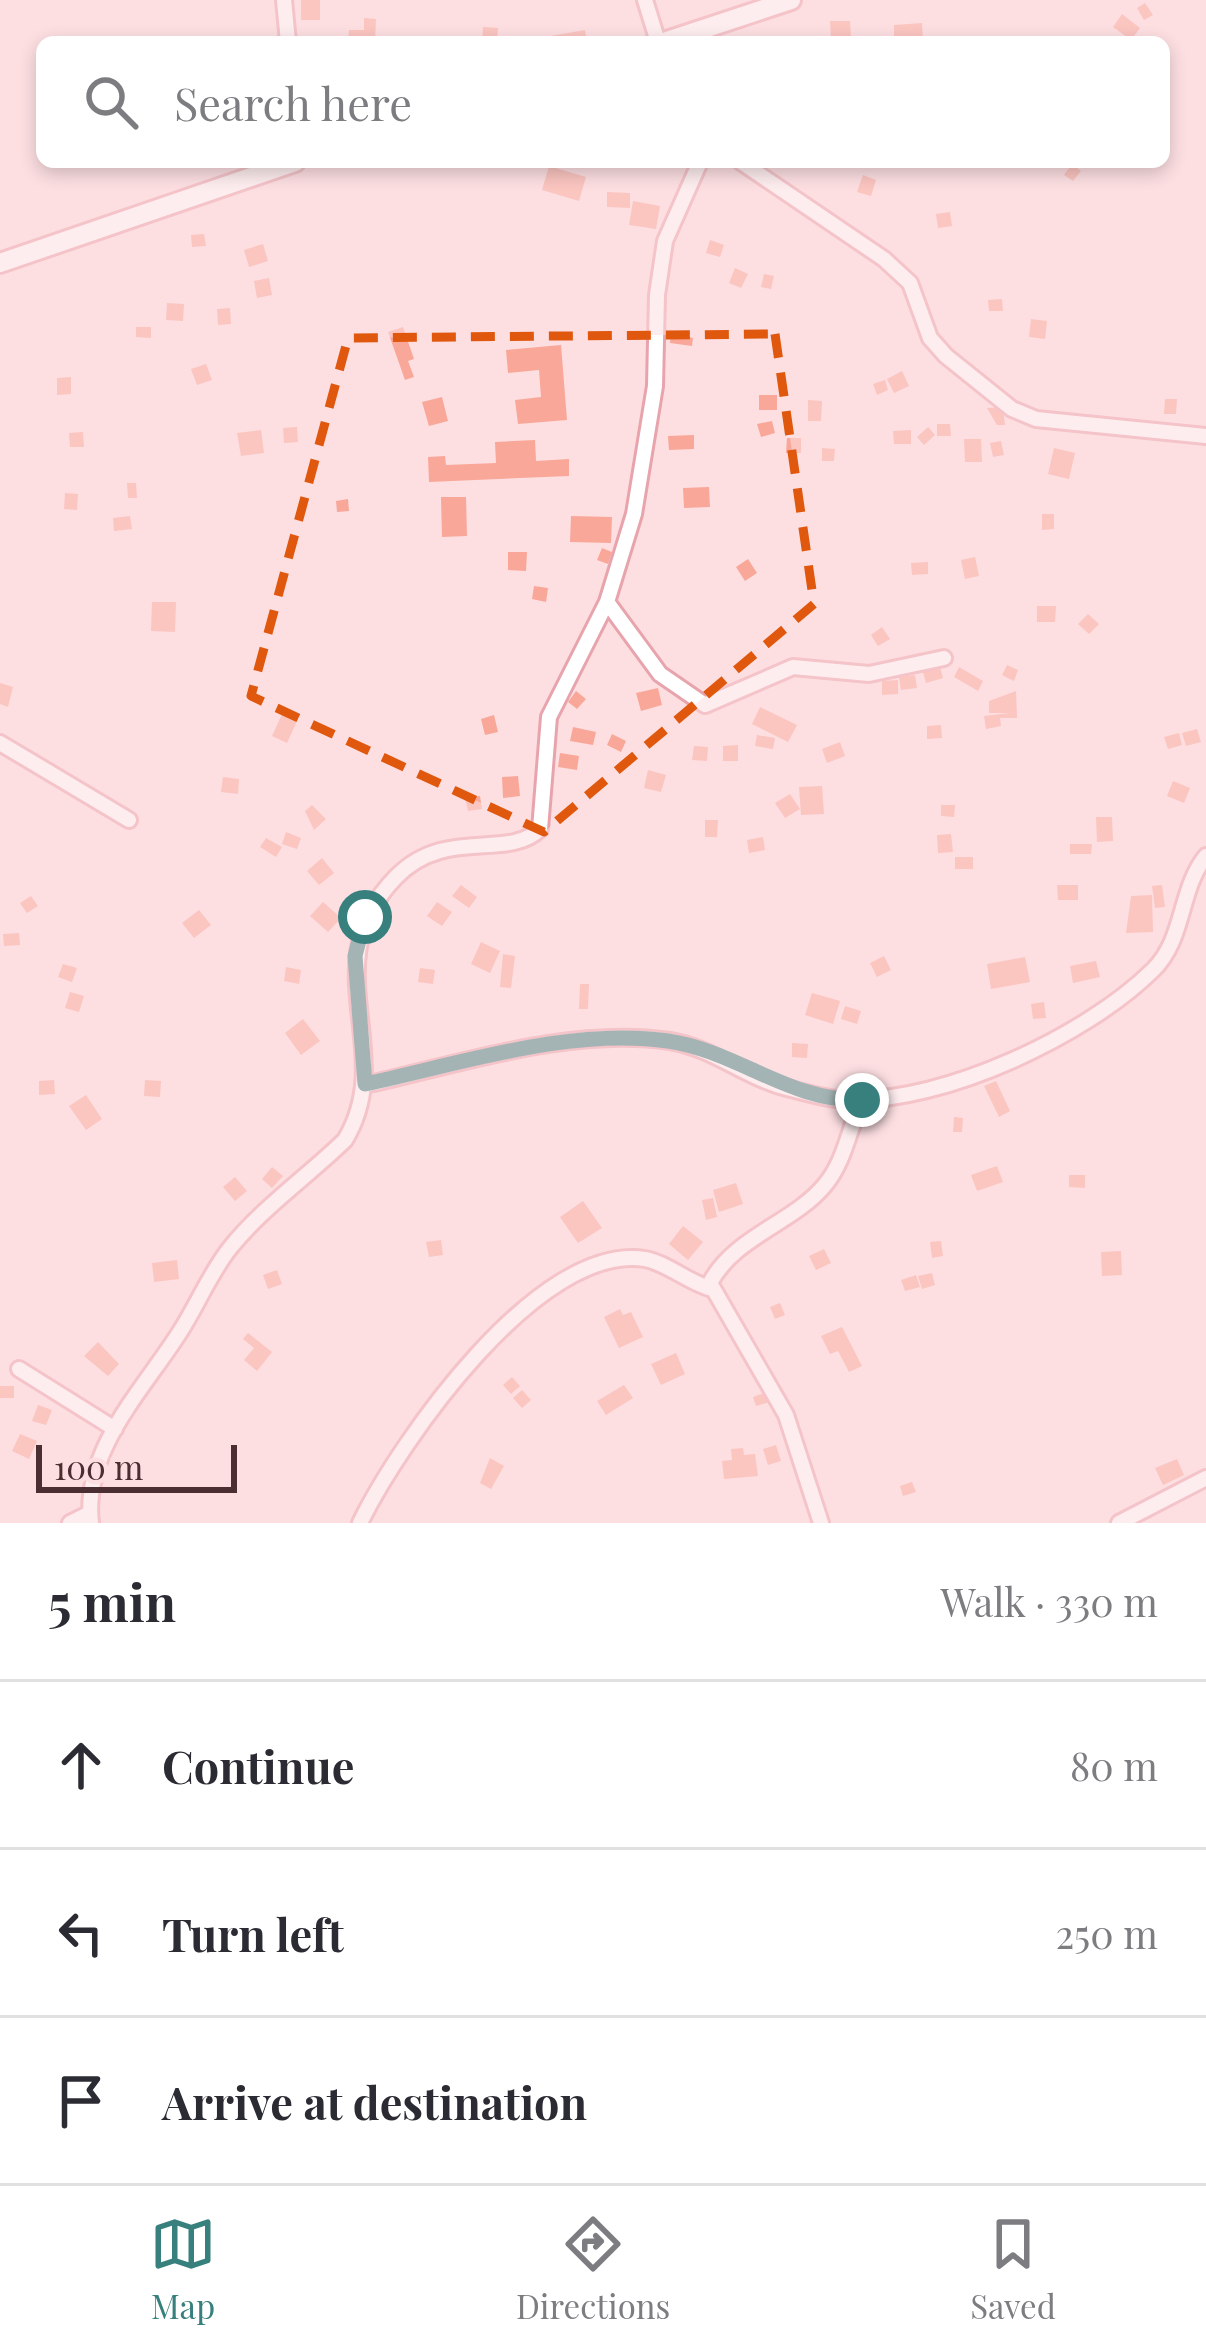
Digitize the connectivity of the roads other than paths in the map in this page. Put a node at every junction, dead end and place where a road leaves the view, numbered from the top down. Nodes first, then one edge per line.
1 (284, 0) edge
2 (645, 0) edge
3 (791, 0) edge
4 (287, 36) edge
5 (659, 36) edge
6 (680, 36) edge
7 (277, 168) edge
8 (697, 168) edge
9 (749, 168) edge
10 (0, 263) edge
11 (1206, 436) edge
12 (607, 602) junction
13 (944, 658) dead end
14 (0, 743) edge
15 (129, 820) dead end
16 (1206, 856) edge
17 (365, 1084) junction
18 (862, 1100) junction
19 (712, 1289) junction
20 (19, 1369) dead end
21 (115, 1429) junction
22 (1206, 1478) edge
23 (91, 1518) edge
24 (70, 1523) edge
25 (360, 1523) edge
26 (821, 1523) edge
27 (1119, 1523) edge

1 - 4 street
2 - 5 street
3 - 6 main road
7 - 10 main road
8 - 12 street
9 - 11 street
12 - 13 street
12 - 17 street
14 - 15 street
16 - 18 street
17 - 18 street
17 - 21 street
18 - 19 street
19 - 25 street
19 - 26 street
20 - 21 street
21 - 23 street
22 - 27 street
23 - 24 street

